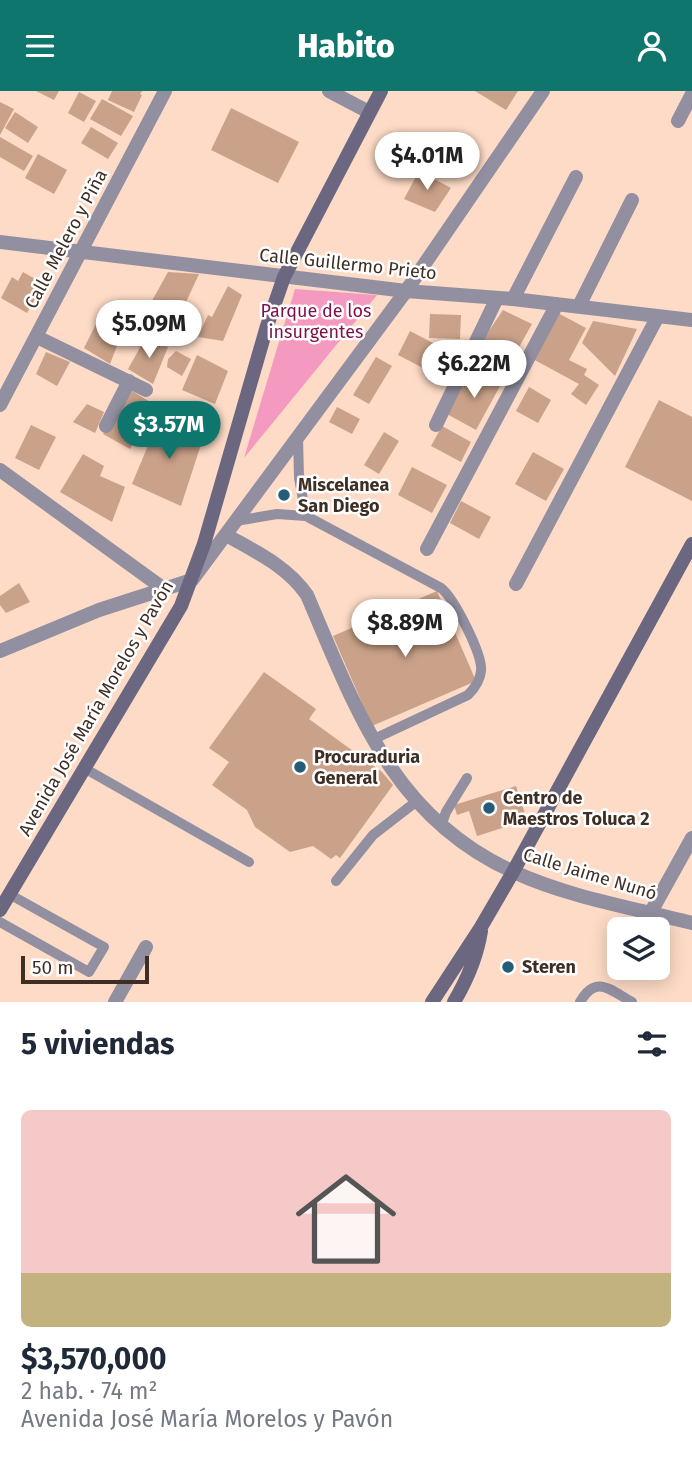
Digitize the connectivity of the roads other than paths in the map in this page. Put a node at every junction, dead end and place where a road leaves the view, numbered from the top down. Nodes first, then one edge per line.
1 (166, 91) edge
2 (329, 91) edge
3 (381, 91) edge
4 (543, 91) edge
5 (692, 93) edge
6 (369, 112) junction
7 (678, 121) dead end
8 (576, 177) dead end
9 (632, 200) dead end
10 (0, 243) edge
11 (80, 252) junction
12 (284, 277) junction
13 (406, 291) junction
14 (497, 298) junction
15 (513, 299) junction
16 (557, 304) junction
17 (579, 306) junction
18 (658, 316) junction
19 (692, 320) edge
20 (37, 337) junction
21 (129, 381) junction
22 (146, 390) dead end
23 (0, 405) edge
24 (106, 425) dead end
25 (436, 425) dead end
26 (299, 437) junction
27 (0, 470) edge
28 (306, 516) junction
29 (236, 521) junction
30 (226, 535) junction
31 (692, 544) edge
32 (427, 549) dead end
33 (192, 580) junction
34 (516, 584) dead end
35 (164, 589) junction
36 (0, 651) edge
37 (372, 740) junction
38 (84, 768) junction
39 (467, 778) dead end
40 (417, 801) junction
41 (441, 826) junction
42 (692, 838) edge
43 (249, 862) dead end
44 (513, 871) junction
45 (336, 881) dead end
46 (9, 894) junction
47 (0, 911) edge
48 (651, 912) junction
49 (0, 922) edge
50 (692, 923) edge
51 (481, 927) junction
52 (146, 947) dead end
53 (115, 1002) edge
54 (432, 1002) edge
55 (454, 1002) edge
56 (580, 1002) edge
57 (632, 1002) edge

1 - 11 street, Calle Melero y Piña
2 - 6 street
3 - 6 main road, Avenida José María Morelos y Pavón
4 - 13 street
5 - 7 street
6 - 12 main road, Avenida José María Morelos y Pavón
8 - 15 street
9 - 17 street
10 - 11 street, Calle Guillermo Prieto
11 - 12 street, Calle Guillermo Prieto
11 - 20 street, Calle Melero y Piña
12 - 13 street, Calle Guillermo Prieto
12 - 33 main road, Avenida José María Morelos y Pavón
13 - 14 street, Calle Guillermo Prieto
13 - 26 street
14 - 15 street, Calle Guillermo Prieto
14 - 25 street
15 - 16 street, Calle Guillermo Prieto
16 - 17 street, Calle Guillermo Prieto
16 - 32 street
17 - 18 street, Calle Guillermo Prieto
18 - 19 street, Calle Guillermo Prieto
18 - 34 street
20 - 21 street
20 - 23 street, Calle Melero y Piña
21 - 22 street
21 - 24 street
26 - 28 lane
26 - 29 street
27 - 35 street
28 - 29 lane
28 - 37 lane
29 - 30 street
30 - 33 street
30 - 37 street, Calle Jaime Nunó
31 - 44 main road
33 - 35 street
33 - 38 main road, Avenida José María Morelos y Pavón
35 - 36 street
37 - 40 street, Calle Jaime Nunó
38 - 43 lane
38 - 46 main road, Avenida José María Morelos y Pavón
39 - 41 lane
40 - 41 street, Calle Jaime Nunó
40 - 45 lane
41 - 44 street, Calle Jaime Nunó
42 - 48 street
44 - 48 street, Calle Jaime Nunó
44 - 51 main road
46 - 47 main road, Avenida José María Morelos y Pavón
46 - 49 lane
48 - 50 street, Calle Jaime Nunó
51 - 54 main road
51 - 55 main road
52 - 53 street
56 - 57 lane

